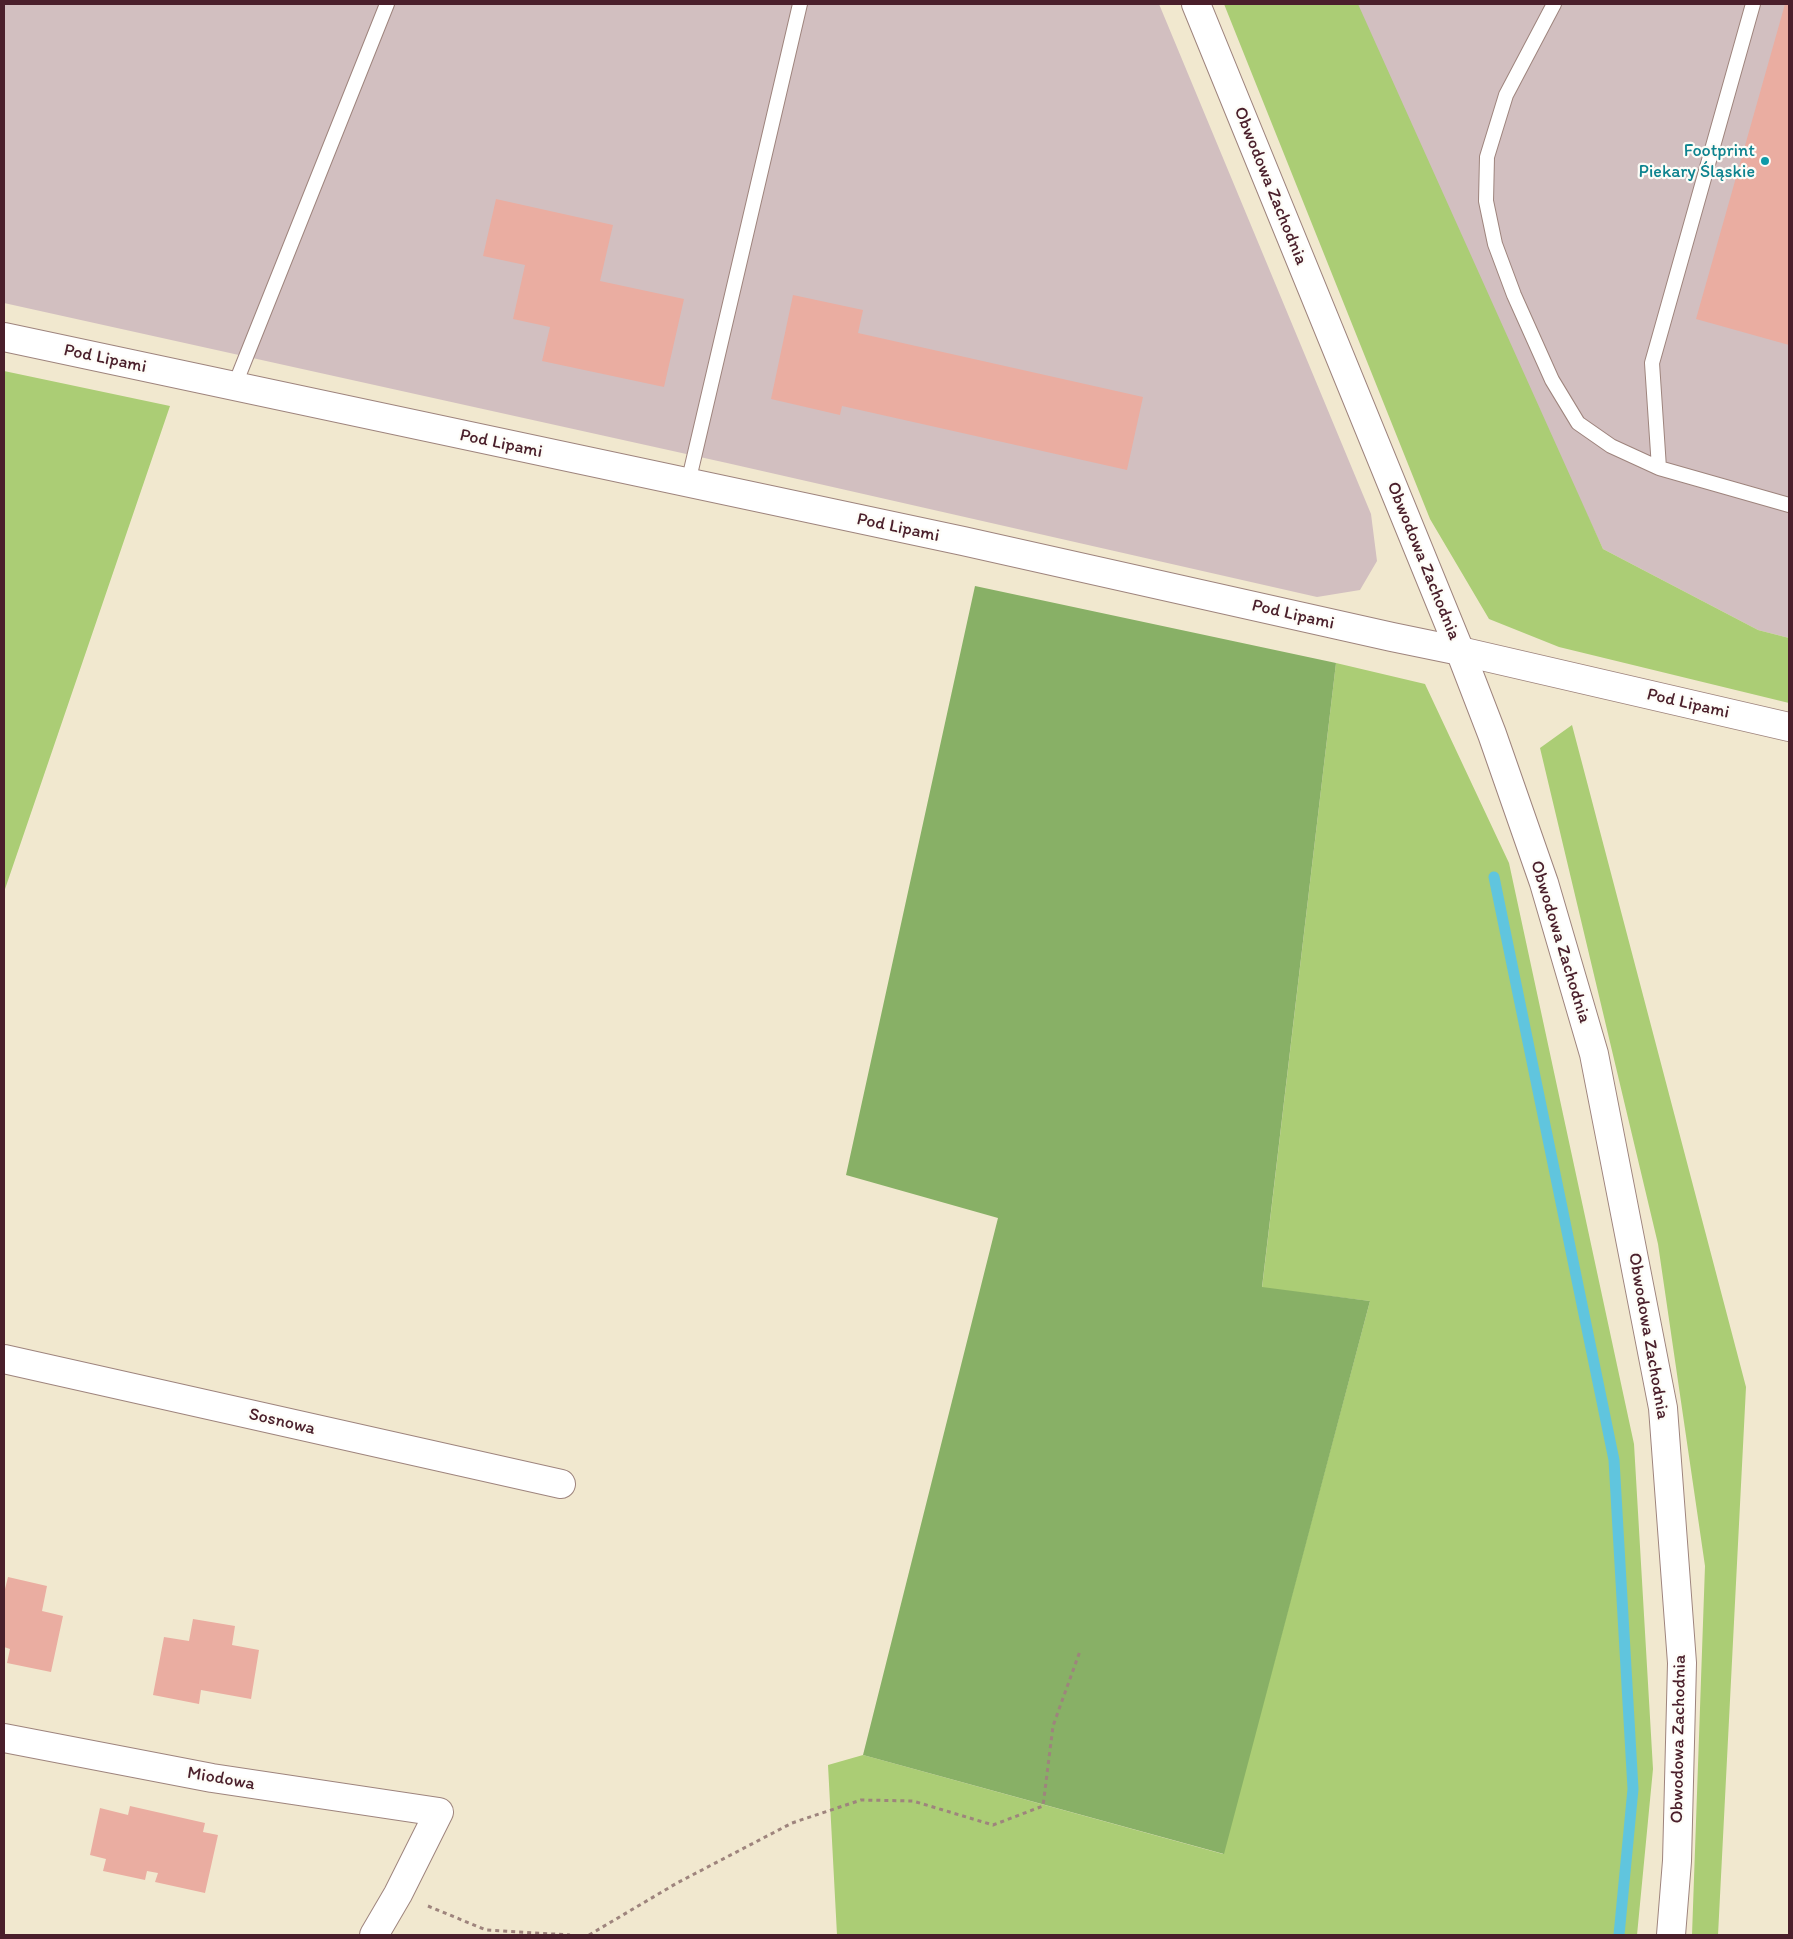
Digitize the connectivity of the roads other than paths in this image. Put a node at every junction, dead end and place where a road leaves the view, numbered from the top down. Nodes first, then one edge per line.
1 (387, 4) edge
2 (800, 4) edge
3 (1196, 4) edge
4 (1554, 4) edge
5 (1753, 4) edge
6 (4, 337) edge
7 (234, 386) junction
8 (1659, 468) junction
9 (688, 483) junction
10 (1789, 505) edge
11 (1460, 651) junction
12 (1789, 727) edge
13 (4, 1359) edge
14 (560, 1484) dead end
15 (4, 1738) edge
16 (374, 1935) edge
17 (1671, 1935) edge

1 - 7 lane
2 - 9 lane
3 - 11 street, Obwodowa Zachodnia
4 - 8 lane
5 - 8 lane
6 - 7 street, Pod Lipami
7 - 9 street, Pod Lipami
8 - 10 lane
9 - 11 street, Pod Lipami
11 - 12 street, Pod Lipami
11 - 17 street, Obwodowa Zachodnia
13 - 14 street, Sosnowa
15 - 16 street, Miodowa

